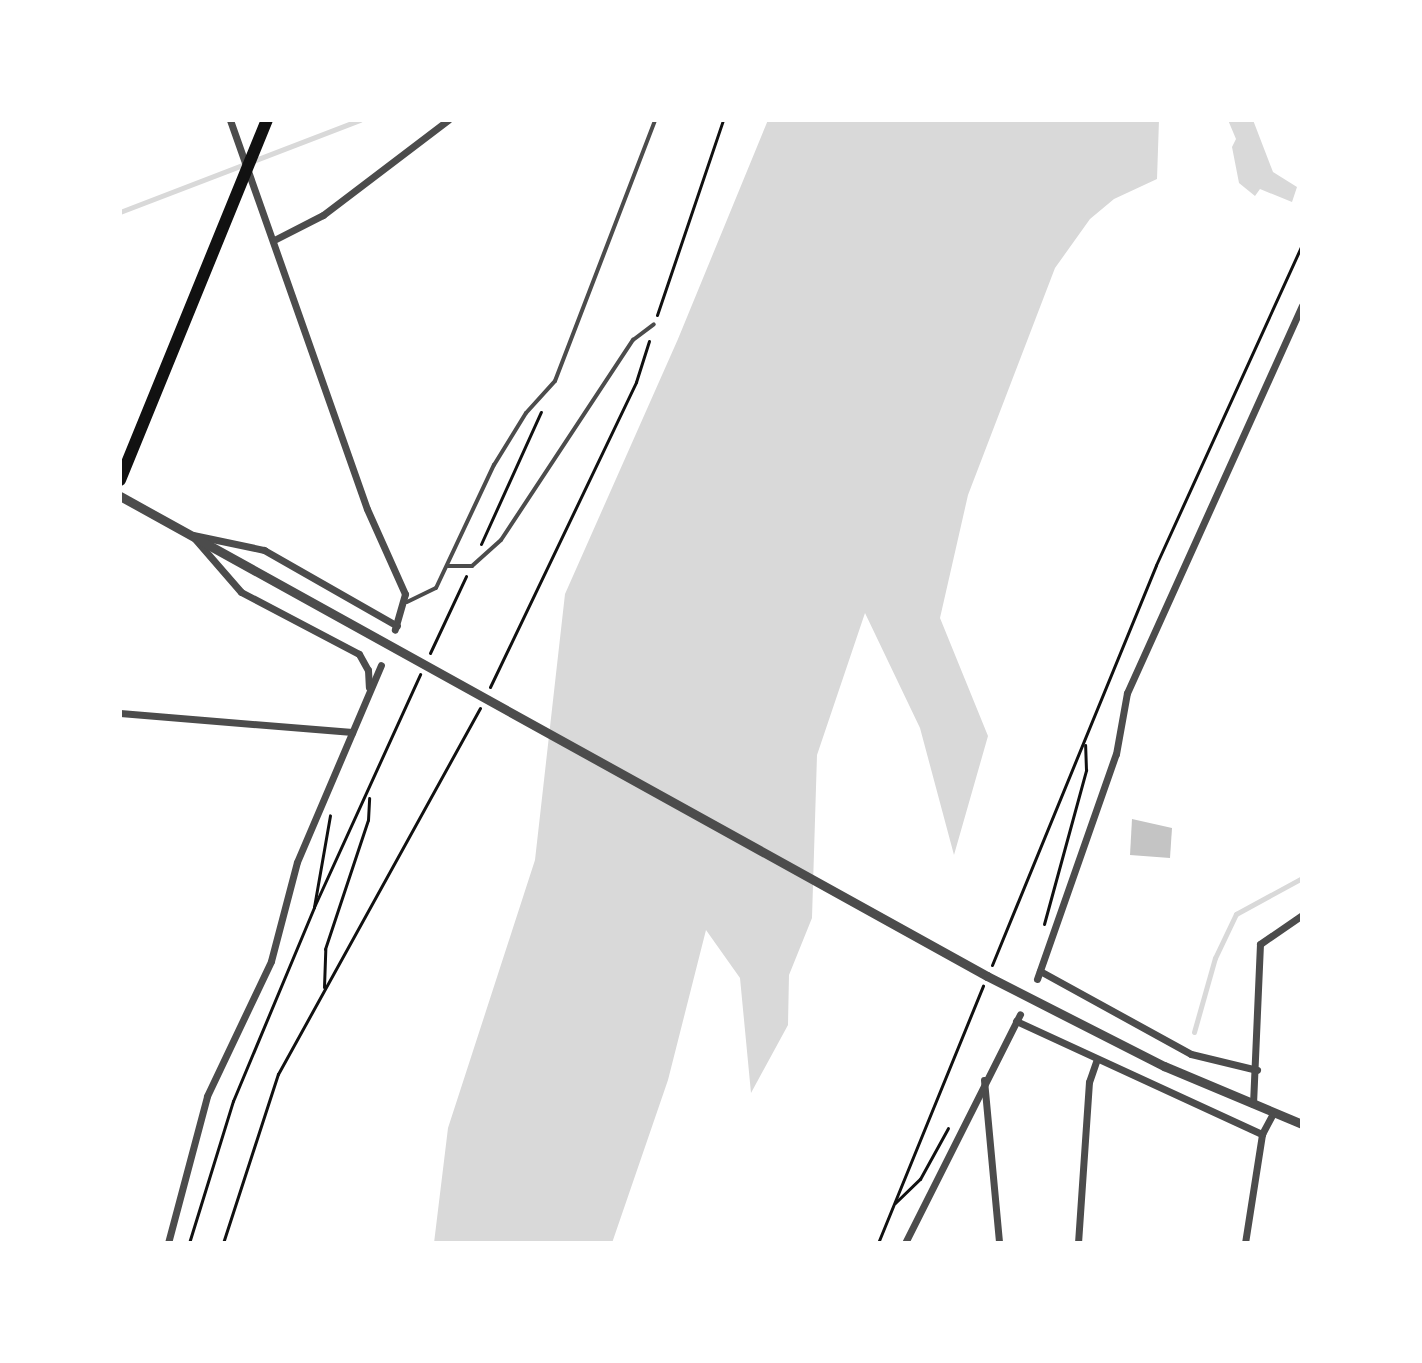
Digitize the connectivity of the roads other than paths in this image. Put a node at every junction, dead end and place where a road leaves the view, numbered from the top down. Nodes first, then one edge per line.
1 (230, 120) edge
2 (267, 120) edge
3 (448, 120) edge
4 (655, 120) edge
5 (246, 164) junction
6 (276, 239) junction
7 (1302, 306) edge
8 (654, 324) dead end
9 (120, 480) edge
10 (120, 496) edge
11 (191, 535) junction
12 (448, 566) junction
13 (407, 602) junction
14 (381, 665) dead end
15 (367, 697) junction
16 (120, 713) edge
17 (352, 732) junction
18 (1302, 915) edge
19 (1097, 1059) junction
20 (1257, 1070) junction
21 (984, 1080) junction
22 (1253, 1104) junction
23 (1273, 1113) junction
24 (1302, 1124) edge
25 (1262, 1134) junction
26 (168, 1243) edge
27 (905, 1243) edge
28 (999, 1243) edge
29 (1078, 1243) edge
30 (1245, 1243) edge

1 - 5 street
2 - 5 highway
3 - 6 street
4 - 12 lane
5 - 6 street
5 - 9 highway
6 - 13 street
7 - 20 street
8 - 12 lane
10 - 11 street
11 - 13 street
11 - 15 street
11 - 22 street
12 - 13 lane
14 - 15 street
15 - 17 street
16 - 17 street
17 - 26 street
18 - 20 street
19 - 21 street
19 - 25 street
19 - 29 street
20 - 22 street
21 - 27 street
21 - 28 street
22 - 23 street
23 - 24 street
23 - 25 street
25 - 30 street

